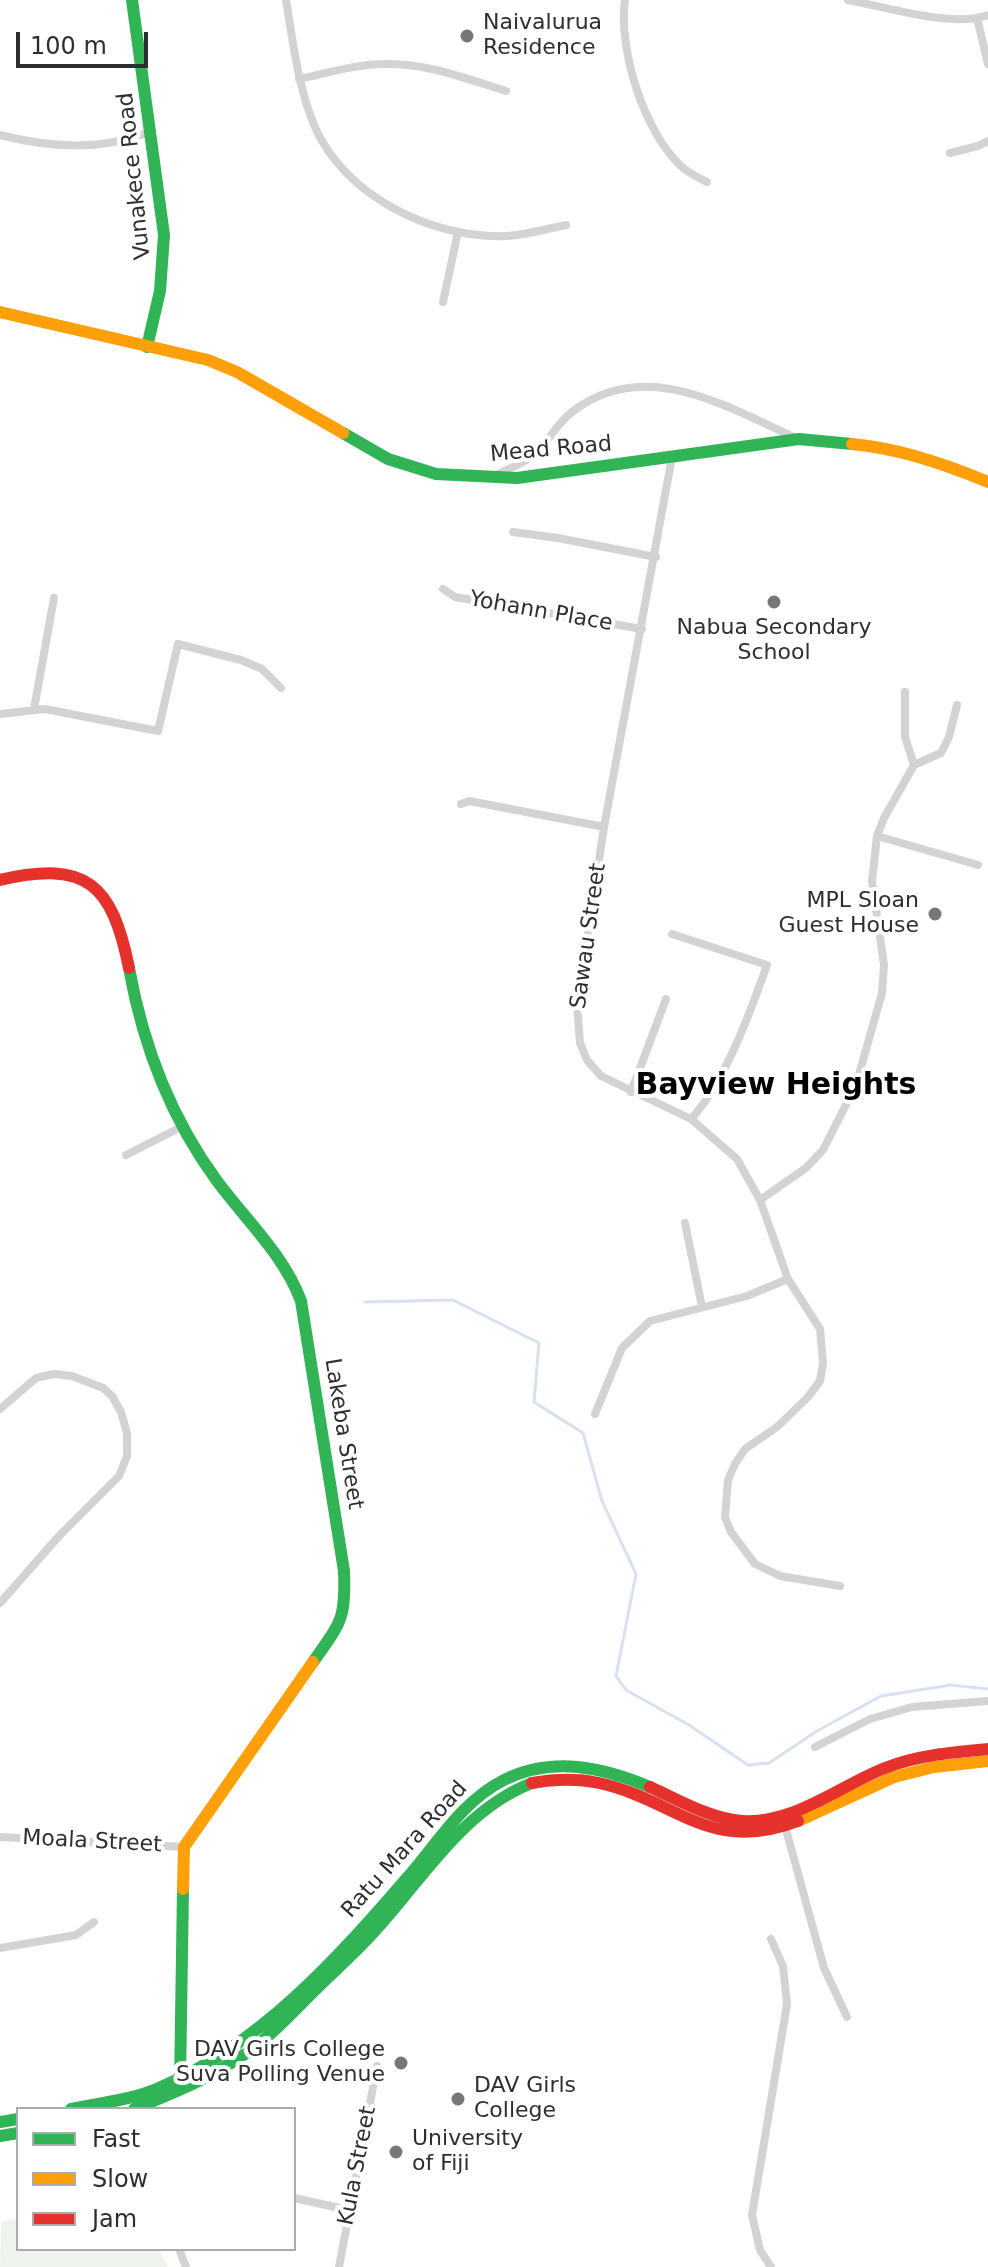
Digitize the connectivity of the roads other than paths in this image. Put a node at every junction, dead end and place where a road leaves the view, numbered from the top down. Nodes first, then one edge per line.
1 (132, 0) edge
2 (286, 0) edge
3 (625, 0) edge
4 (848, 0) edge
5 (988, 15) edge
6 (977, 18) junction
7 (988, 64) edge
8 (299, 79) junction
9 (506, 91) dead end
10 (152, 131) junction
11 (1, 138) edge
12 (988, 141) edge
13 (950, 153) dead end
14 (707, 182) dead end
15 (566, 225) dead end
16 (458, 232) junction
17 (443, 302) dead end
18 (0, 312) edge
19 (147, 347) junction
20 (799, 439) junction
21 (672, 457) junction
22 (490, 477) junction
23 (988, 482) edge
24 (513, 532) dead end
25 (656, 557) junction
26 (443, 589) dead end
27 (54, 598) dead end
28 (642, 629) junction
29 (281, 688) dead end
30 (905, 692) dead end
31 (957, 705) dead end
32 (34, 709) junction
33 (0, 714) edge
34 (914, 765) junction
35 (461, 804) dead end
36 (604, 827) junction
37 (877, 836) junction
38 (978, 865) dead end
39 (0, 880) edge
40 (672, 934) dead end
41 (666, 999) dead end
42 (631, 1092) junction
43 (691, 1119) junction
44 (183, 1126) junction
45 (126, 1155) dead end
46 (760, 1200) junction
47 (685, 1223) dead end
48 (788, 1279) junction
49 (702, 1307) junction
50 (0, 1409) edge
51 (595, 1414) dead end
52 (840, 1586) dead end
53 (0, 1603) edge
54 (988, 1701) edge
55 (815, 1747) dead end
56 (988, 1749) edge
57 (988, 1761) edge
58 (785, 1826) junction
59 (0, 1837) edge
60 (184, 1847) junction
61 (94, 1922) dead end
62 (771, 1939) dead end
63 (0, 1948) edge
64 (847, 2017) dead end
65 (377, 2066) dead end
66 (180, 2085) junction
67 (119, 2105) edge
68 (95, 2107) edge
69 (138, 2107) edge
70 (296, 2198) edge
71 (349, 2210) junction
72 (339, 2267) edge
73 (771, 2267) edge

1 - 10 main road, Vunakece Road
2 - 8 street
3 - 14 street
4 - 6 street
5 - 6 street
6 - 7 street
8 - 9 street
8 - 16 street
10 - 11 street
10 - 19 main road, Vunakece Road
12 - 13 street
15 - 16 street
16 - 17 street
18 - 19 main road, Mead Road
19 - 22 main road, Mead Road
20 - 21 main road, Mead Road
20 - 22 street
20 - 23 main road, Mead Road
21 - 22 main road, Mead Road
21 - 25 street, Sawau Street
24 - 25 street
25 - 28 street, Sawau Street
26 - 28 street, Yohann Place
27 - 32 street
28 - 36 street, Sawau Street
29 - 32 street
30 - 34 street
31 - 34 street
32 - 33 street
34 - 37 street
35 - 36 street
36 - 42 street, Sawau Street
37 - 38 street
37 - 46 street
39 - 44 main road, Lakeba Street
40 - 43 street
41 - 42 street
42 - 43 street, Sawau Street
43 - 46 street, Sawau Street
44 - 45 street
44 - 60 main road, Lakeba Street
46 - 48 street, Sawau Street
47 - 49 street
48 - 49 street
48 - 52 street, Sawau Street
49 - 51 street
50 - 53 street
54 - 55 street
56 - 66 main road, Ratu Mara Road
57 - 58 main road, Ratu Mara Road
58 - 64 street
58 - 66 main road, Ratu Mara Road
59 - 60 street, Moala Street
60 - 66 main road
61 - 63 street
62 - 73 street
65 - 71 street, Kula Street
66 - 67 main road, Ratu Mara Road
66 - 69 main road, Ratu Mara Road
67 - 68 main road, Ratu Mara Road
70 - 71 street
71 - 72 street, Kula Street

